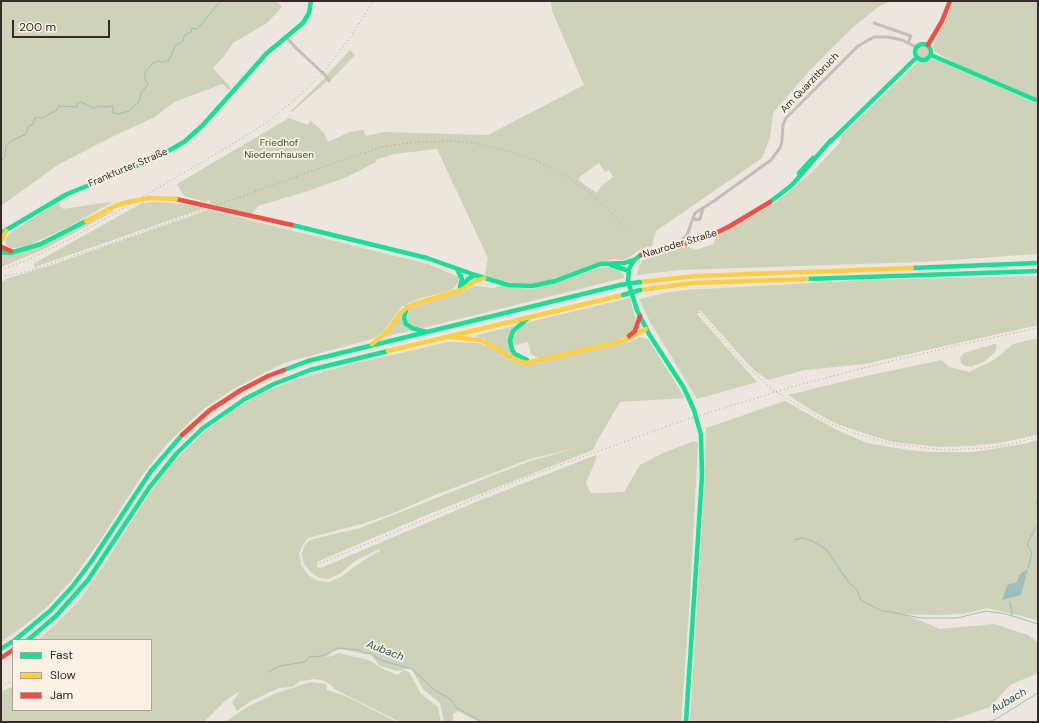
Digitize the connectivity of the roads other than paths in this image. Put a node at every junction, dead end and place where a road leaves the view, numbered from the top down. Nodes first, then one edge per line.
1 (311, 1) edge
2 (950, 1) edge
3 (874, 23) dead end
4 (286, 37) junction
5 (908, 43) junction
6 (928, 45) junction
7 (916, 48) junction
8 (931, 55) junction
9 (917, 58) junction
10 (328, 81) dead end
11 (1038, 101) edge
12 (703, 208) junction
13 (693, 217) junction
14 (7, 229) junction
15 (1, 233) edge
16 (1, 246) edge
17 (670, 247) junction
18 (634, 260) junction
19 (619, 263) junction
20 (1038, 263) edge
21 (605, 264) junction
22 (457, 269) junction
23 (629, 271) junction
24 (1038, 271) edge
25 (475, 275) junction
26 (484, 278) junction
27 (469, 285) junction
28 (458, 290) junction
29 (408, 307) junction
30 (531, 316) junction
31 (640, 316) junction
32 (646, 329) junction
33 (635, 331) junction
34 (426, 332) junction
35 (445, 337) junction
36 (623, 341) junction
37 (371, 346) junction
38 (533, 362) junction
39 (16, 639) edge
40 (29, 639) edge
41 (12, 642) edge
42 (1, 649) edge
43 (12, 651) edge
44 (1, 658) edge
45 (686, 722) edge

1 - 4 main road, Frankfurter Straße
2 - 6 main road
3 - 5 street
4 - 10 street
4 - 14 main road, Frankfurter Straße
5 - 7 street, Am Quarzitbruch
5 - 12 street, Am Quarzitbruch
6 - 7 main road
6 - 8 main road
7 - 9 main road
8 - 9 main road
8 - 11 main road
9 - 17 main road, Nauroder Straße
12 - 13 street, Am Quarzitbruch
12 - 13 street, Am Quarzitbruch
13 - 17 street, Am Quarzitbruch
14 - 15 main road, Frankfurter Straße
14 - 16 main road
16 - 22 main road, bridge
17 - 18 main road, Nauroder Straße
18 - 19 main road
18 - 23 main road, Nauroder Straße
19 - 21 main road
19 - 23 main road
20 - 34 main road, bridge
21 - 23 main road
21 - 26 main road
22 - 25 main road
22 - 28 main road
23 - 31 main road, Nauroder Straße
24 - 30 main road, bridge
25 - 26 main road
25 - 27 main road
25 - 28 main road
26 - 27 main road
27 - 28 main road
28 - 29 main road
29 - 34 main road
29 - 37 main road
30 - 35 main road
30 - 38 main road
31 - 32 main road, Nauroder Straße
31 - 33 main road
32 - 33 main road
32 - 36 main road
32 - 45 main road, Nauroder Straße
33 - 36 main road
34 - 37 main road
35 - 38 main road
35 - 40 main road
36 - 38 main road
37 - 39 main road
41 - 42 main road
43 - 44 main road

